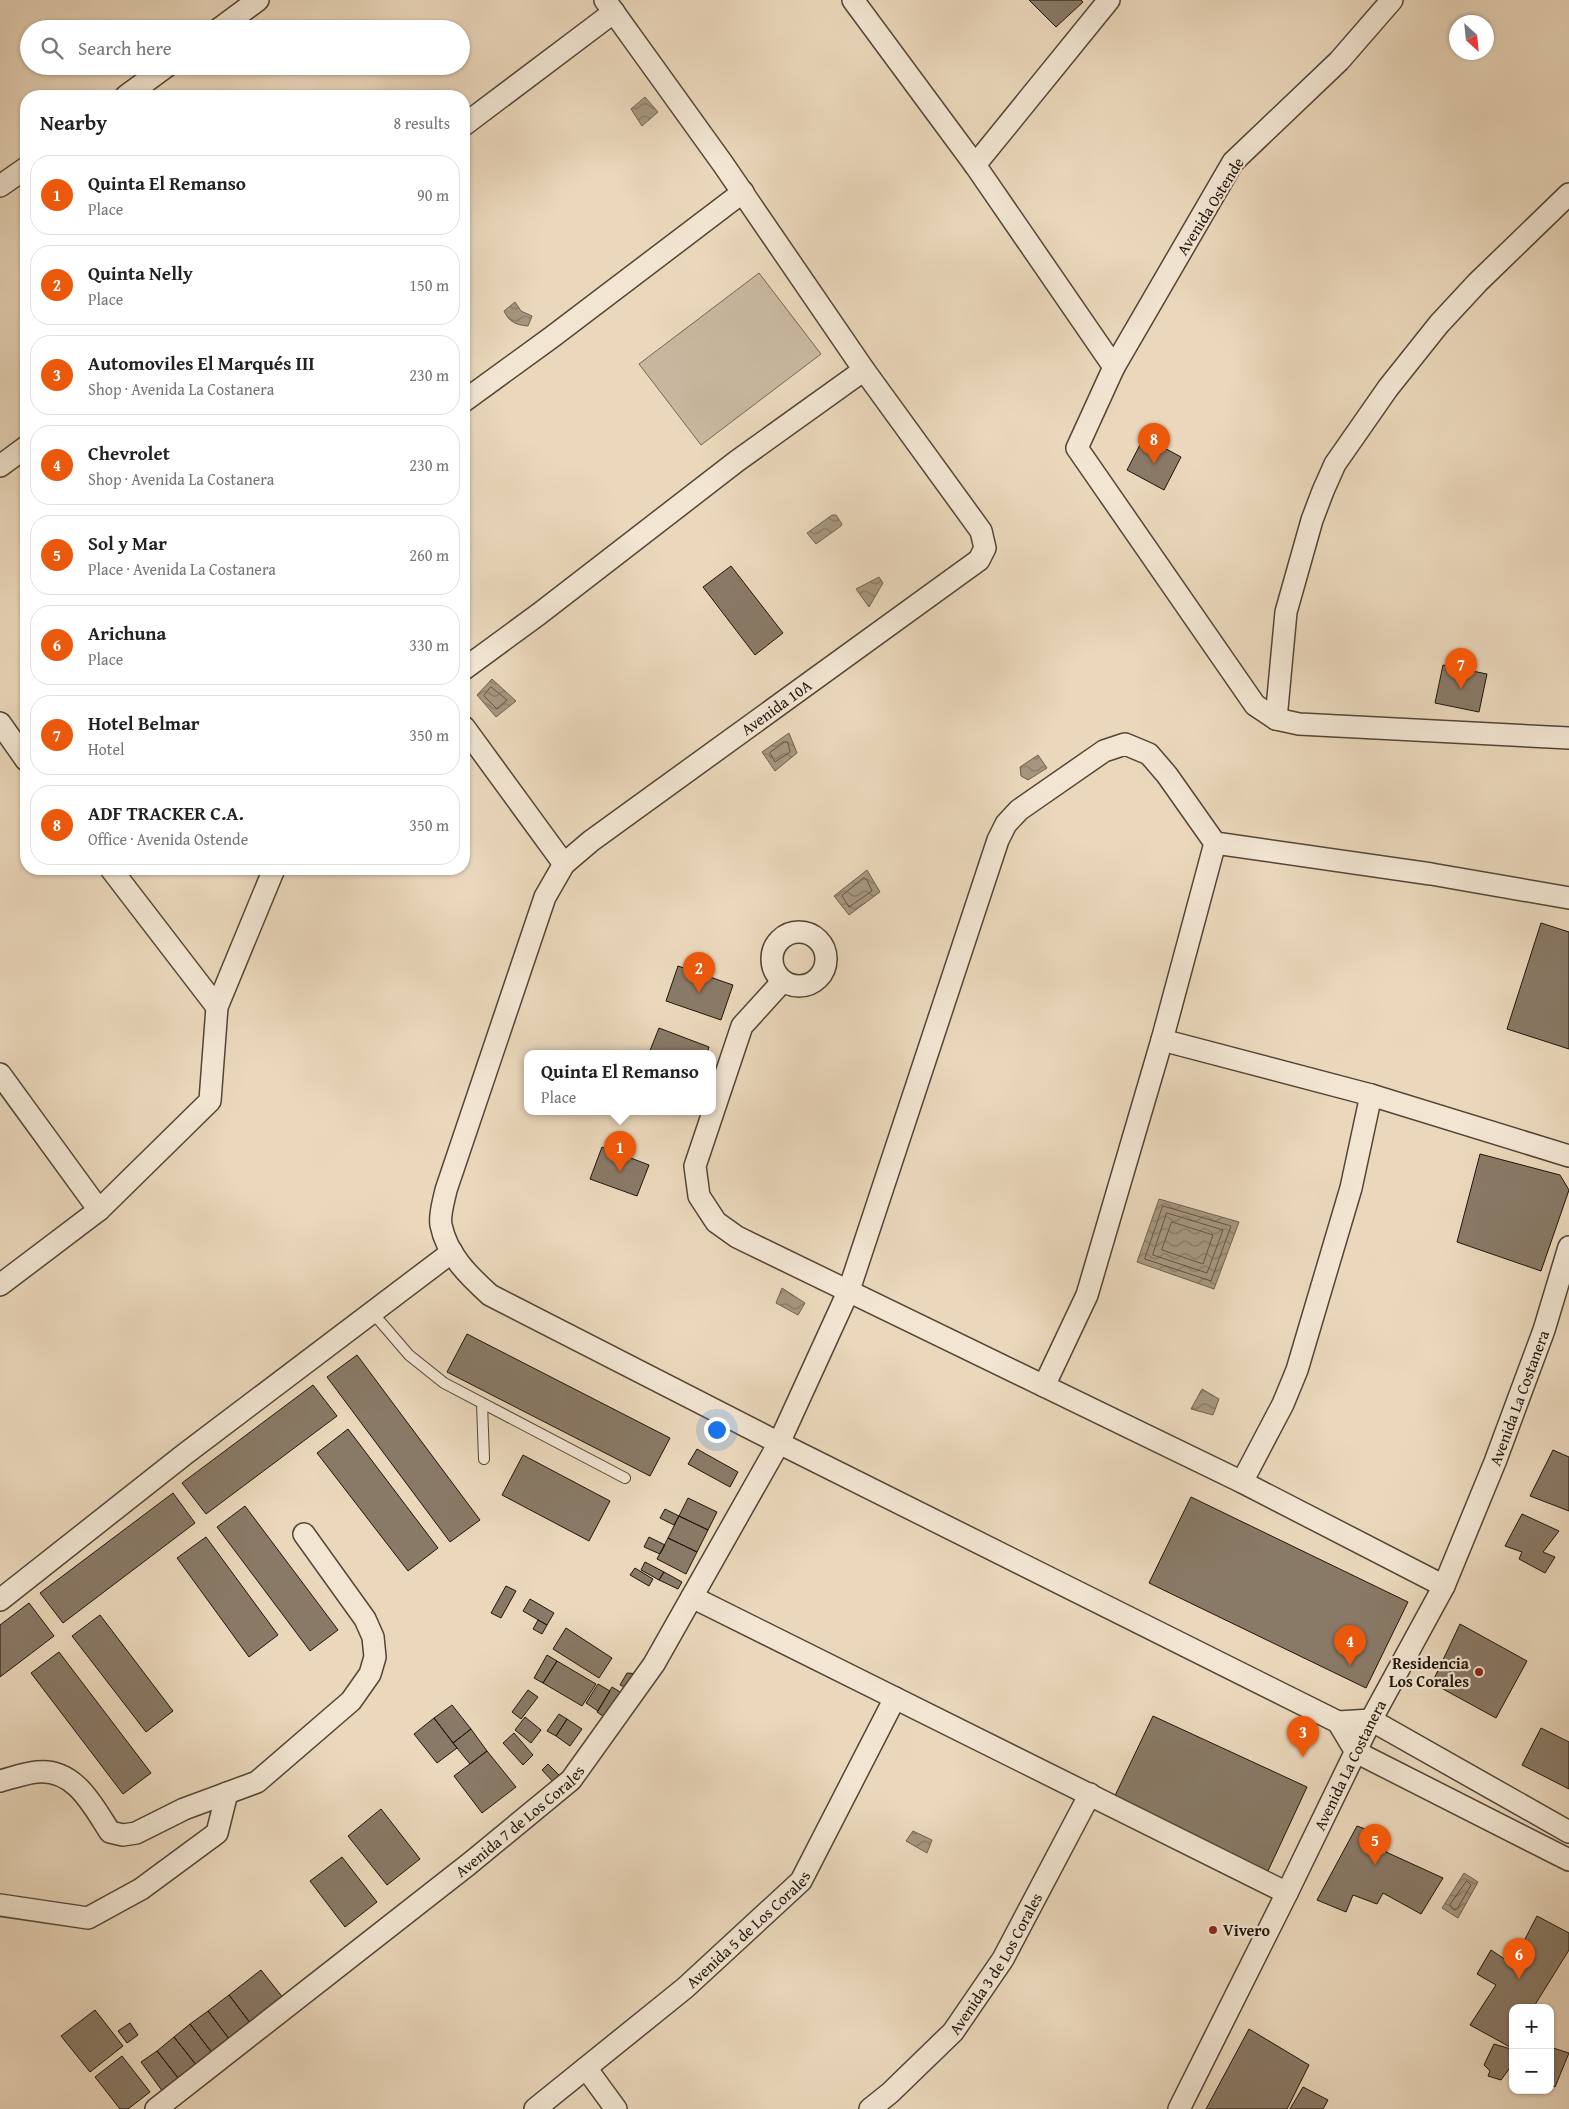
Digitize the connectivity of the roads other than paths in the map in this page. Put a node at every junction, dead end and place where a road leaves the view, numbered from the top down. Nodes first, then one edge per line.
1 (258, 0) edge
2 (853, 0) edge
3 (1109, 0) edge
4 (1392, 0) edge
5 (610, 6) edge
6 (231, 20) edge
7 (155, 75) edge
8 (134, 90) edge
9 (470, 121) edge
10 (975, 165) junction
11 (20, 172) edge
12 (0, 186) edge
13 (743, 192) junction
14 (1569, 194) edge
15 (1114, 367) junction
16 (864, 370) junction
17 (470, 397) edge
18 (20, 451) edge
19 (0, 466) edge
20 (470, 665) edge
21 (1276, 719) junction
22 (0, 723) edge
23 (470, 735) edge
24 (1569, 738) edge
25 (20, 751) edge
26 (1215, 843) junction
27 (564, 864) junction
28 (116, 875) edge
29 (272, 875) edge
30 (1569, 898) edge
31 (782, 982) dead end
32 (217, 1008) junction
33 (1162, 1040) junction
34 (0, 1074) edge
35 (1371, 1096) junction
36 (716, 1103) edge
37 (712, 1115) edge
38 (1569, 1156) edge
39 (99, 1210) junction
40 (1569, 1247) edge
41 (452, 1252) junction
42 (0, 1285) edge
43 (849, 1290) junction
44 (372, 1312) junction
45 (1044, 1386) junction
46 (482, 1403) junction
47 (779, 1443) junction
48 (484, 1459) dead end
49 (625, 1478) dead end
50 (1242, 1482) junction
51 (304, 1534) dead end
52 (1444, 1586) junction
53 (692, 1597) junction
54 (0, 1600) edge
55 (895, 1698) junction
56 (1371, 1720) junction
57 (1338, 1722) junction
58 (1356, 1752) junction
59 (0, 1781) edge
60 (227, 1793) junction
61 (1090, 1794) junction
62 (1569, 1832) edge
63 (1569, 1860) edge
64 (1287, 1893) junction
65 (0, 1905) edge
66 (586, 2068) junction
67 (156, 2109) edge
68 (535, 2109) edge
69 (616, 2109) edge
70 (870, 2109) edge
71 (1179, 2109) edge

1 - 6 street
2 - 10 street
3 - 10 street
4 - 15 street, Avenida Ostende
5 - 9 street
5 - 13 street
7 - 8 street
10 - 15 street
11 - 12 street
13 - 16 street
13 - 17 street
14 - 21 street
15 - 21 street, Avenida Ostende
16 - 20 street
16 - 27 street, Avenida 10A
18 - 19 street
21 - 24 street
22 - 25 street
23 - 27 street
26 - 30 street
26 - 33 street
26 - 43 street, Avenida 7 de Los Corales
27 - 41 street, Avenida 10A
28 - 32 street
29 - 32 street
31 - 36 street
32 - 39 street
33 - 35 street
33 - 45 street
34 - 39 street
35 - 38 street
35 - 50 street
37 - 43 street
39 - 42 street
40 - 52 street, Avenida La Costanera
41 - 44 street
41 - 47 street, Avenida 10A
43 - 45 street
43 - 47 street, Avenida 7 de Los Corales
44 - 46 lane
44 - 54 street
45 - 50 street
46 - 48 lane
46 - 49 lane
47 - 53 street, Avenida 7 de Los Corales
47 - 57 street, Avenida 10A
50 - 52 street
51 - 60 street
52 - 56 street, Avenida La Costanera
53 - 55 street
53 - 67 street, Avenida 7 de Los Corales
55 - 61 street
55 - 66 street, Avenida 5 de Los Corales
56 - 57 street
56 - 58 street, Avenida La Costanera
56 - 62 street
57 - 58 street
58 - 63 street
58 - 64 street, Avenida La Costanera
59 - 60 street
60 - 65 street
61 - 64 street
61 - 70 street, Avenida 3 de Los Corales
64 - 71 street, Avenida La Costanera
66 - 68 street, Avenida 5 de Los Corales
66 - 69 street

